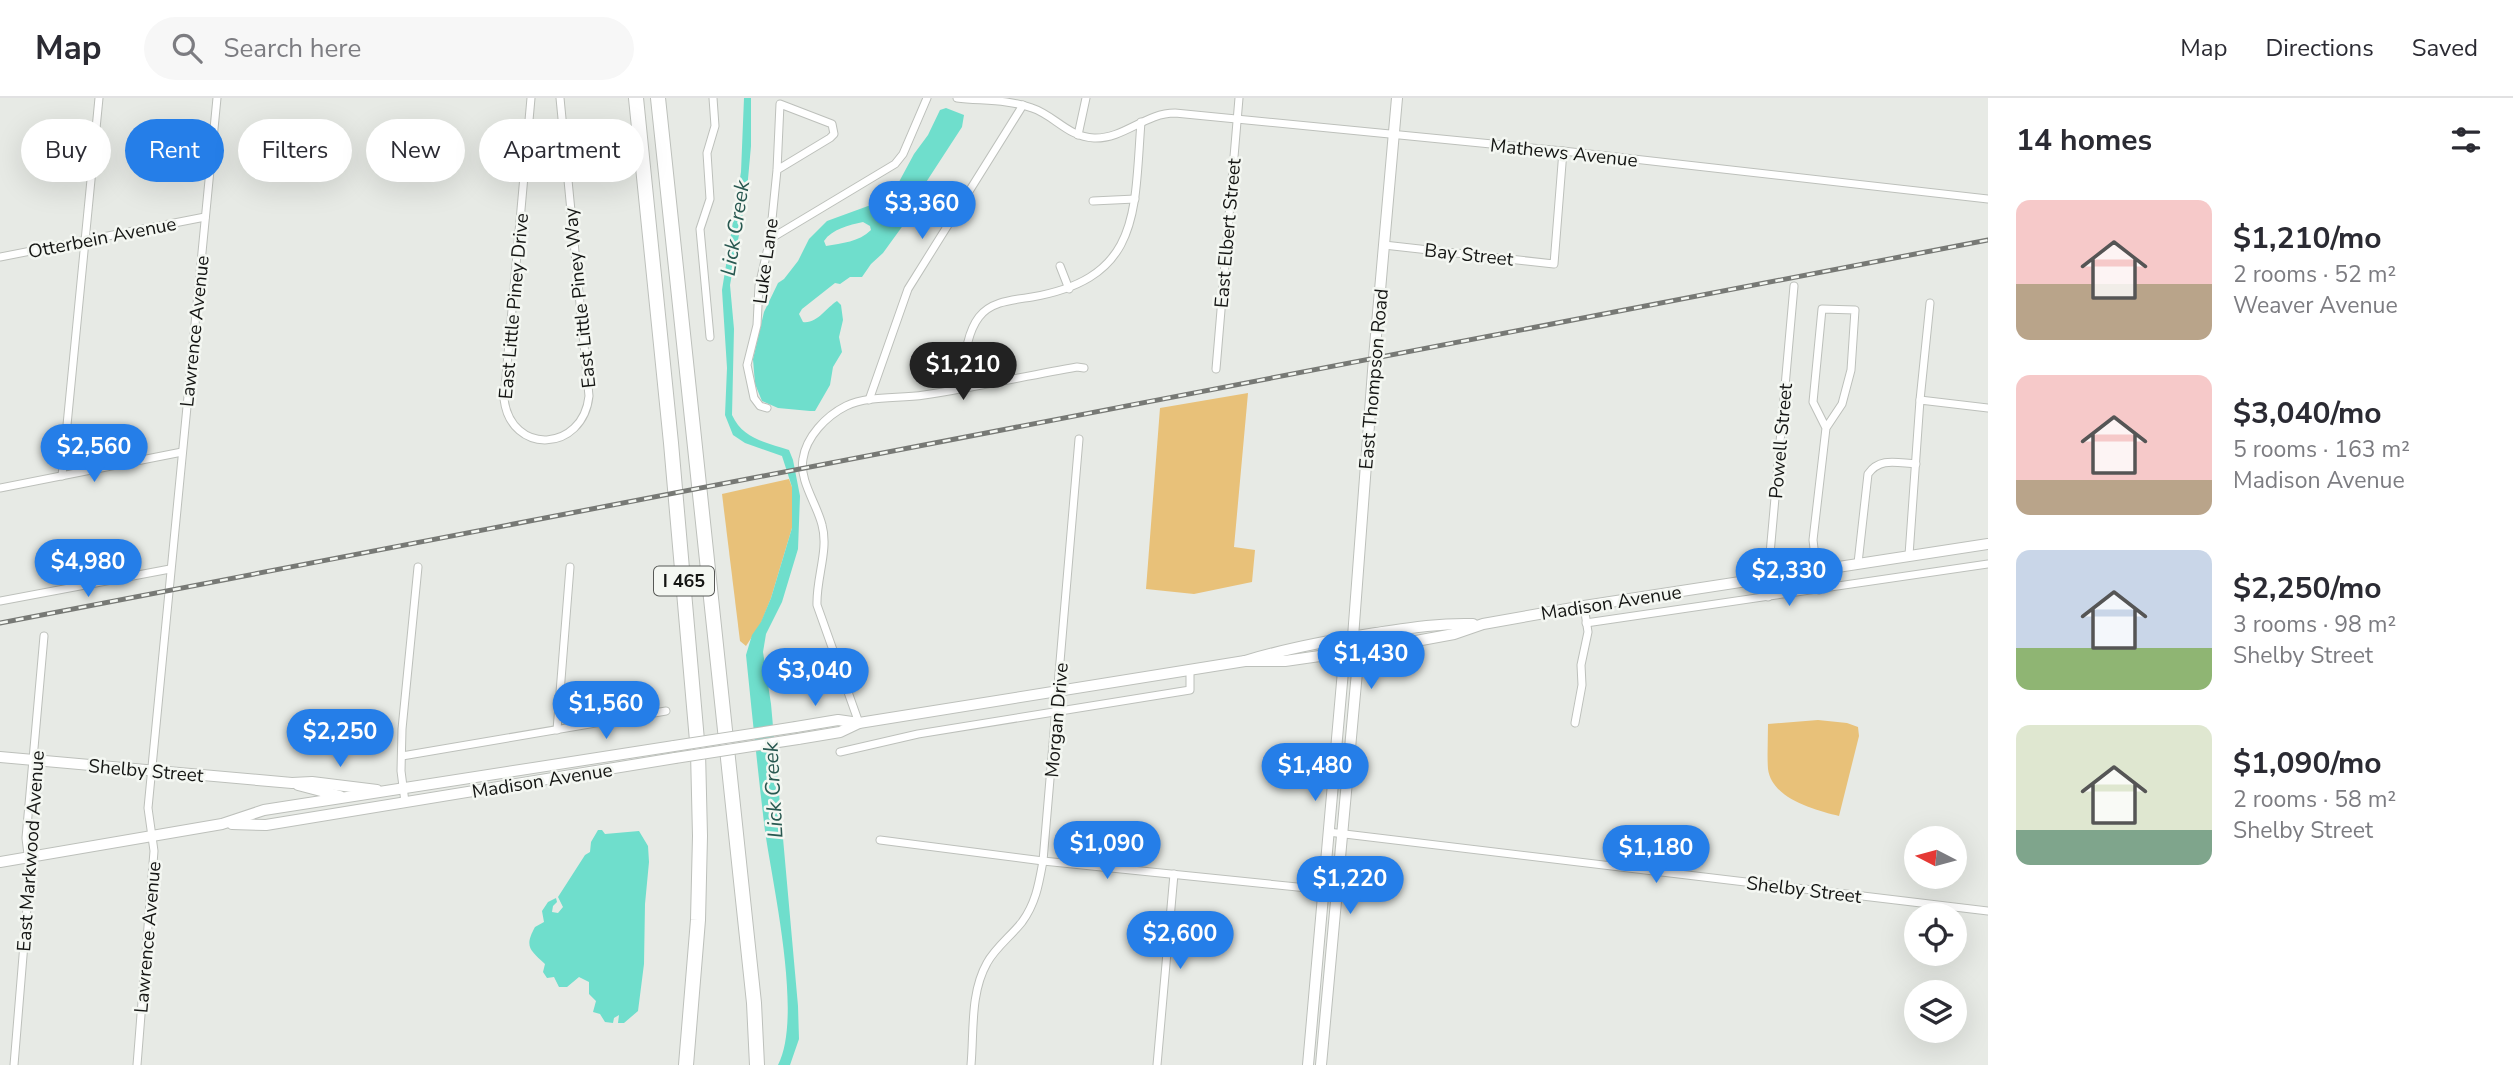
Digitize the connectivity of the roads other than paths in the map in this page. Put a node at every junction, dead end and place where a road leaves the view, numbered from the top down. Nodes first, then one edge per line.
1 (99, 98) edge
2 (217, 98) edge
3 (531, 98) edge
4 (560, 98) edge
5 (636, 98) edge
6 (658, 98) edge
7 (713, 98) edge
8 (927, 98) edge
9 (957, 98) edge
10 (1086, 98) edge
11 (1239, 98) edge
12 (1397, 98) edge
13 (1000, 99) edge
14 (1023, 105) junction
15 (1237, 120) junction
16 (1141, 121) junction
17 (1394, 134) junction
18 (1078, 135) junction
19 (1563, 151) junction
20 (777, 170) junction
21 (1135, 199) junction
22 (1988, 199) edge
23 (1093, 201) dead end
24 (205, 218) junction
25 (770, 239) junction
26 (85, 240) junction
27 (1384, 245) junction
28 (0, 257) edge
29 (1060, 266) dead end
30 (1794, 286) dead end
31 (1069, 289) junction
32 (1930, 303) dead end
33 (710, 337) dead end
34 (1084, 368) dead end
35 (1216, 369) dead end
36 (960, 389) junction
37 (869, 400) junction
38 (1920, 400) junction
39 (767, 408) dead end
40 (1988, 408) edge
41 (515, 426) joint
42 (1826, 428) junction
43 (1080, 439) dead end
44 (182, 452) junction
45 (1916, 464) junction
46 (62, 476) junction
47 (0, 488) edge
48 (1988, 544) edge
49 (1909, 555) junction
50 (1858, 563) junction
51 (1988, 564) edge
52 (418, 567) dead end
53 (570, 568) dead end
54 (170, 569) junction
55 (1816, 569) junction
56 (1768, 576) junction
57 (1819, 590) junction
58 (1768, 597) junction
59 (0, 601) edge
60 (1584, 606) junction
61 (1586, 623) junction
62 (1483, 624) junction
63 (44, 636) dead end
64 (1353, 636) junction
65 (1351, 656) junction
66 (1245, 661) junction
67 (1190, 670) junction
68 (1058, 691) junction
69 (666, 711) dead end
70 (1056, 712) junction
71 (859, 723) junction
72 (1575, 723) dead end
73 (557, 730) junction
74 (675, 752) junction
75 (840, 752) dead end
76 (0, 757) edge
77 (402, 757) junction
78 (34, 760) junction
79 (151, 771) junction
80 (292, 783) junction
81 (403, 790) junction
82 (386, 791) junction
83 (346, 797) junction
84 (405, 802) junction
85 (300, 805) junction
86 (383, 806) junction
87 (222, 824) junction
88 (1328, 832) junction
89 (1342, 834) junction
90 (150, 836) junction
91 (880, 840) dead end
92 (29, 856) junction
93 (1043, 861) junction
94 (0, 862) edge
95 (1174, 874) junction
96 (1323, 890) junction
97 (1337, 891) junction
98 (1988, 911) edge
99 (757, 1062) edge
100 (14, 1065) edge
101 (137, 1065) edge
102 (686, 1065) edge
103 (971, 1065) edge
104 (1157, 1065) edge
105 (1308, 1065) edge
106 (1321, 1065) edge

1 - 26 street
2 - 24 street, Lawrence Avenue
3 - 41 street, East Little Piney Drive
4 - 41 street, East Little Piney Way
5 - 102 highway, I 465
6 - 99 highway, I 465
7 - 33 street
8 - 25 street
9 - 13 street
10 - 18 street
11 - 15 street, East Elbert Street
12 - 17 main road, East Thompson Road
13 - 14 street
14 - 18 street
14 - 37 street
15 - 16 street, Mathews Avenue
15 - 17 street, Mathews Avenue
15 - 35 street, East Elbert Street
16 - 18 street, Mathews Avenue
16 - 21 street
17 - 19 street, Mathews Avenue
17 - 27 main road, East Thompson Road
19 - 22 street, Mathews Avenue
19 - 27 street, Bay Street
20 - 20 street, Luke Lane
20 - 25 street, Luke Lane
21 - 23 street
21 - 31 street
24 - 26 street, Otterbein Avenue
24 - 44 street, Lawrence Avenue
25 - 39 street, Luke Lane
26 - 28 street, Otterbein Avenue
26 - 46 street
27 - 64 main road, East Thompson Road
29 - 31 street
30 - 56 street, Powell Street
31 - 36 street
32 - 38 street
34 - 36 street
36 - 37 street
37 - 71 street
38 - 40 street
38 - 45 street
42 - 42 street
42 - 55 street
43 - 68 street, Morgan Drive
44 - 46 street
44 - 54 street, Lawrence Avenue
45 - 49 street
45 - 50 street
46 - 47 street
48 - 49 main road, Madison Avenue
49 - 50 main road, Madison Avenue
50 - 55 main road, Madison Avenue
51 - 57 street, Madison Avenue
52 - 77 street
53 - 73 street
54 - 59 street
54 - 79 street, Lawrence Avenue
55 - 56 main road, Madison Avenue
55 - 57 street
56 - 58 street, Powell Street
56 - 60 main road, Madison Avenue
57 - 58 street, Madison Avenue
58 - 61 street, Madison Avenue
60 - 61 street
60 - 62 main road, Madison Avenue
61 - 72 street
62 - 64 main road, Madison Avenue
62 - 65 main road, Madison Avenue
63 - 78 street, East Markwood Avenue
64 - 65 main road, East Thompson Road
64 - 66 main road, Madison Avenue
65 - 66 main road, Madison Avenue
65 - 88 main road, East Thompson Road
65 - 89 main road, East Thompson Road
66 - 67 main road, Madison Avenue
67 - 68 main road, Madison Avenue
67 - 70 street
68 - 70 street, Morgan Drive
68 - 71 main road, Madison Avenue
69 - 73 street
70 - 75 street
70 - 93 street, Morgan Drive
71 - 74 main road, Madison Avenue, bridge
71 - 74 main road, Madison Avenue, bridge
73 - 77 street
74 - 81 main road, Madison Avenue
74 - 84 main road, Madison Avenue
76 - 78 main road, Shelby Street
77 - 81 street
78 - 79 main road, Shelby Street
78 - 92 street, East Markwood Avenue
79 - 80 main road, Shelby Street
79 - 90 street, Lawrence Avenue
80 - 82 main road, Shelby Street
80 - 83 main road, Shelby Street
80 - 85 main road
81 - 82 main road, Madison Avenue
81 - 84 street
82 - 83 main road, Madison Avenue
83 - 85 main road, Madison Avenue
83 - 86 main road, Shelby Street
84 - 86 main road, Madison Avenue
85 - 87 main road, Madison Avenue
86 - 87 main road, Madison Avenue
87 - 90 main road, Madison Avenue
88 - 89 street, Shelby Street
88 - 96 main road, East Thompson Road
89 - 97 main road, East Thompson Road
89 - 98 street, Shelby Street
90 - 92 main road, Madison Avenue
90 - 101 street, Lawrence Avenue
91 - 93 street
92 - 94 main road, Madison Avenue
92 - 100 street, East Markwood Avenue
93 - 95 street
93 - 103 street, Morgan Drive
95 - 96 street
95 - 104 street
96 - 97 street
96 - 105 main road, East Thompson Road
97 - 106 main road, East Thompson Road

